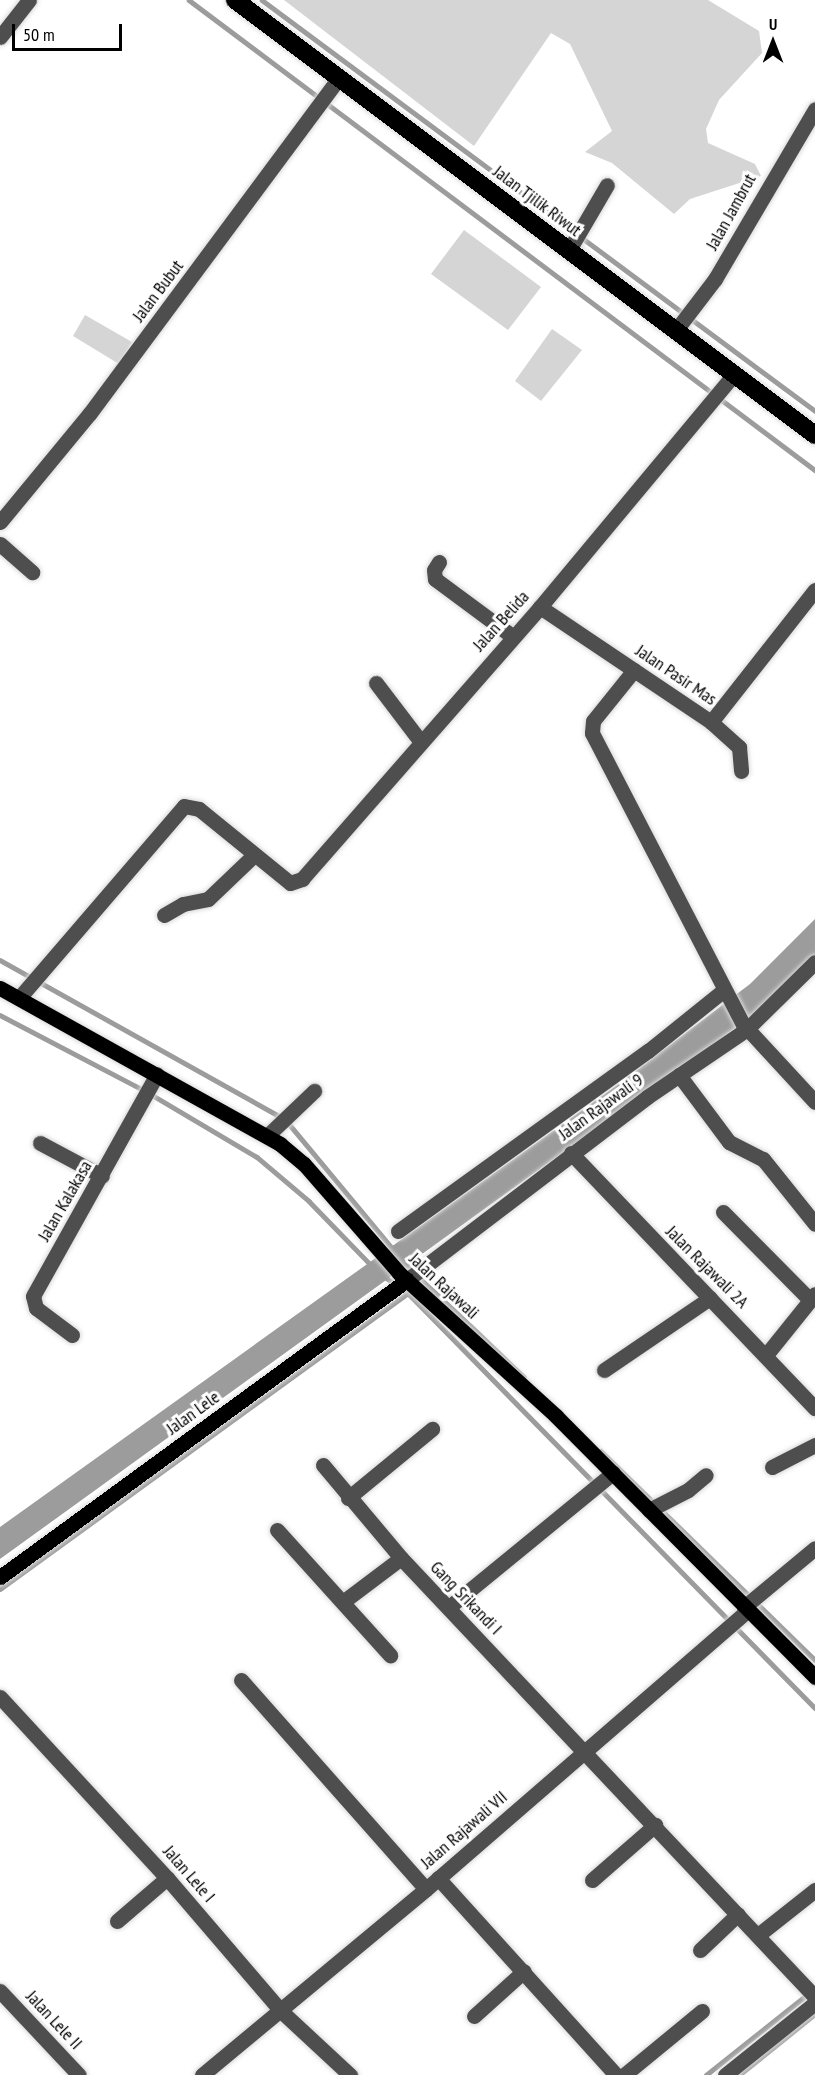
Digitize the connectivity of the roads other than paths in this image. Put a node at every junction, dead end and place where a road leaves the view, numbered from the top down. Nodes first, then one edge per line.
1 (29, 0) edge
2 (235, 0) edge
3 (0, 38) edge
4 (339, 78) junction
5 (815, 109) edge
6 (607, 185) dead end
7 (569, 250) junction
8 (676, 330) junction
9 (734, 374) junction
10 (815, 435) edge
11 (0, 522) edge
12 (0, 544) edge
13 (439, 562) dead end
14 (32, 572) dead end
15 (815, 590) edge
16 (540, 607) junction
17 (512, 636) junction
18 (634, 670) junction
19 (376, 683) dead end
20 (711, 722) junction
21 (421, 742) junction
22 (741, 771) dead end
23 (254, 855) junction
24 (164, 915) dead end
25 (815, 963) edge
26 (0, 988) edge
27 (726, 995) junction
28 (19, 998) junction
29 (745, 1027) junction
30 (157, 1074) junction
31 (679, 1075) junction
32 (314, 1091) dead end
33 (815, 1102) edge
34 (268, 1135) junction
35 (40, 1143) dead end
36 (571, 1153) junction
37 (102, 1176) junction
38 (723, 1212) dead end
39 (815, 1224) edge
40 (398, 1231) dead end
41 (403, 1276) junction
42 (812, 1297) edge
43 (710, 1298) junction
44 (72, 1335) dead end
45 (766, 1355) junction
46 (604, 1370) dead end
47 (815, 1408) edge
48 (432, 1429) dead end
49 (815, 1445) edge
50 (323, 1465) dead end
51 (772, 1467) dead end
52 (706, 1475) dead end
53 (603, 1482) junction
54 (348, 1498) junction
55 (649, 1510) junction
56 (277, 1530) dead end
57 (815, 1548) edge
58 (401, 1558) junction
59 (0, 1577) edge
60 (344, 1601) junction
61 (448, 1607) junction
62 (746, 1608) junction
63 (390, 1655) dead end
64 (815, 1677) edge
65 (241, 1680) dead end
66 (0, 1698) edge
67 (584, 1753) junction
68 (655, 1825) junction
69 (167, 1878) junction
70 (438, 1878) junction
71 (592, 1880) dead end
72 (426, 1889) junction
73 (815, 1890) edge
74 (738, 1914) junction
75 (117, 1921) dead end
76 (758, 1935) junction
77 (700, 1950) dead end
78 (524, 1971) junction
79 (0, 1991) edge
80 (815, 1996) edge
81 (815, 2003) edge
82 (280, 2010) junction
83 (702, 2010) dead end
84 (474, 2016) dead end
85 (79, 2075) edge
86 (202, 2075) edge
87 (350, 2075) edge
88 (616, 2075) edge
89 (624, 2075) edge
90 (725, 2075) edge

1 - 3 street
2 - 4 highway, Jalan Tjilik Riwut
4 - 7 highway, Jalan Tjilik Riwut
4 - 11 street, Jalan Bubut
5 - 8 street, Jalan Jambrut
6 - 7 street
7 - 8 highway, Jalan Tjilik Riwut
8 - 9 highway, Jalan Tjilik Riwut
9 - 10 highway, Jalan Tjilik Riwut
9 - 16 street, Jalan Belida
12 - 14 street
13 - 17 street
15 - 20 street, Jalan Pasir Mas
16 - 17 street, Jalan Belida
16 - 18 street, Jalan Pasir Mas
17 - 21 street, Jalan Belida
18 - 20 street, Jalan Pasir Mas
18 - 27 street
19 - 21 street
20 - 22 street
21 - 23 street, Jalan Belida
23 - 24 street
23 - 28 street
25 - 29 street, Jalan Rajawali 9
26 - 28 main road, Jalan Rajawali
27 - 29 street
27 - 40 street
28 - 30 main road, Jalan Rajawali
29 - 31 street, Jalan Rajawali 9
29 - 33 street
30 - 34 main road, Jalan Rajawali
30 - 37 street, Jalan Kalakasa
31 - 36 street, Jalan Rajawali 9
31 - 39 street
32 - 34 street
34 - 41 main road, Jalan Rajawali
35 - 37 street
36 - 41 street, Jalan Rajawali 9
36 - 43 street, Jalan Rajawali 2A
37 - 44 street, Jalan Kalakasa
38 - 42 street
41 - 53 main road, Jalan Rajawali
41 - 59 main road, Jalan Lele
42 - 45 street
43 - 45 street, Jalan Rajawali 2A
43 - 46 street
45 - 47 street, Jalan Rajawali 2A
48 - 54 street
49 - 51 street
50 - 54 street, Gang Srikandi I
52 - 55 street
53 - 55 main road, Jalan Rajawali
53 - 61 street
54 - 58 street, Gang Srikandi I
55 - 62 main road, Jalan Rajawali
56 - 60 street
57 - 62 street, Jalan Rajawali VII
58 - 60 street
58 - 61 street, Gang Srikandi I
60 - 63 street
61 - 67 street, Gang Srikandi I
62 - 64 main road, Jalan Rajawali
62 - 67 street, Jalan Rajawali VII
65 - 72 street
66 - 69 street, Jalan Lele I
67 - 68 street, Gang Srikandi I
67 - 70 street, Jalan Rajawali VII
68 - 71 street
68 - 74 street, Gang Srikandi I
69 - 75 street
69 - 82 street, Jalan Lele I
70 - 72 street, Jalan Rajawali VII
70 - 78 street
72 - 82 street, Jalan Rajawali VII
73 - 76 street
74 - 76 street, Gang Srikandi I
74 - 77 street
76 - 80 street, Gang Srikandi I
78 - 84 street
78 - 88 street
79 - 85 street, Jalan Lele II
81 - 90 street
82 - 86 street, Jalan Rajawali VII
82 - 87 street, Jalan Lele I
83 - 89 street

